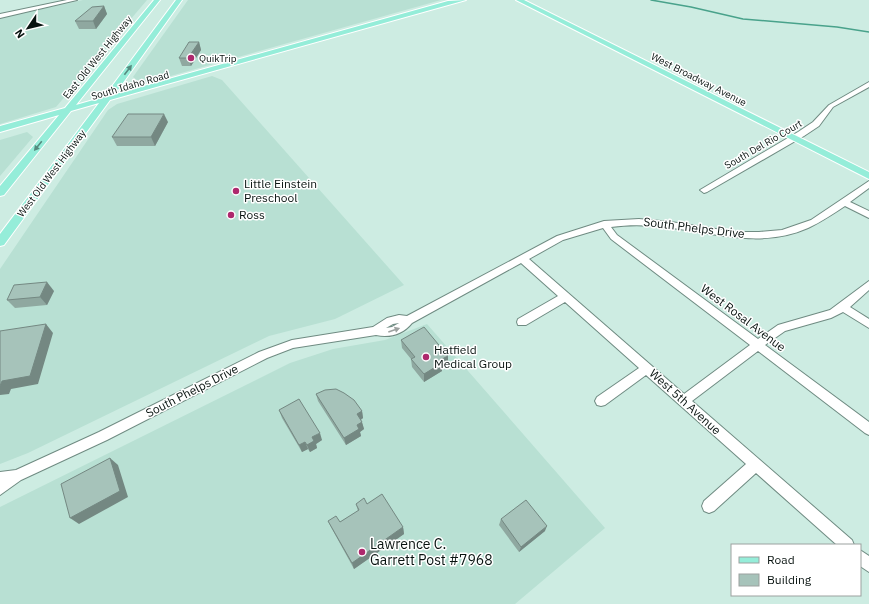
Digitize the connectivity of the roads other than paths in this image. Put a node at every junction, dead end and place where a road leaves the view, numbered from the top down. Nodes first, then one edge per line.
1 (74, 0) edge
2 (179, 0) edge
3 (463, 0) edge
4 (520, 0) edge
5 (156, 1) edge
6 (451, 1) edge
7 (0, 16) edge
8 (166, 18) junction
9 (124, 42) junction
10 (149, 42) junction
11 (869, 84) edge
12 (104, 102) junction
13 (66, 113) junction
14 (0, 129) edge
15 (0, 134) edge
16 (793, 138) junction
17 (869, 176) edge
18 (869, 184) edge
19 (704, 190) dead end
20 (0, 193) edge
21 (844, 202) junction
22 (869, 215) edge
23 (604, 224) junction
24 (0, 241) edge
25 (523, 259) junction
26 (869, 285) edge
27 (566, 296) junction
28 (843, 307) junction
29 (522, 322) dead end
30 (869, 324) edge
31 (757, 344) junction
32 (647, 368) junction
33 (601, 401) dead end
34 (684, 402) junction
35 (869, 429) edge
36 (756, 464) junction
37 (17, 476) junction
38 (0, 478) edge
39 (0, 489) edge
40 (709, 506) dead end
41 (846, 544) edge
42 (861, 558) edge
43 (869, 565) edge

1 - 7 street
2 - 8 main road
3 - 6 main road, South Idaho Road
4 - 16 main road, West Broadway Avenue
5 - 8 main road
5 - 9 main road, East Old West Highway
6 - 12 main road, South Idaho Road
8 - 10 main road
9 - 10 main road
9 - 13 main road, East Old West Highway
12 -> 10 main road
11 - 16 street, South Del Rio Court
12 - 13 main road, South Idaho Road
12 - 24 main road, West Old West Highway
13 - 14 main road, South Idaho Road
13 - 15 main road, South Idaho Road
13 -> 20 main road
16 - 17 main road, West Broadway Avenue
16 - 19 street, South Del Rio Court
18 - 21 street, South Phelps Drive
21 - 22 street
21 - 23 street, South Phelps Drive
23 - 25 street, South Phelps Drive
23 - 31 street, West Rosal Avenue
25 - 27 street, West 5th Avenue
25 - 37 street, South Phelps Drive
26 - 28 street
27 - 29 street
27 - 32 street, West 5th Avenue
28 - 30 street
28 - 31 street
31 - 34 street
31 - 35 street, West Rosal Avenue
32 - 33 street
32 - 34 street, West 5th Avenue
34 - 36 street, West 5th Avenue
36 - 40 street
36 - 41 street, West 5th Avenue
37 - 38 street, South Phelps Drive
37 - 39 street, South Phelps Drive
42 - 43 street

